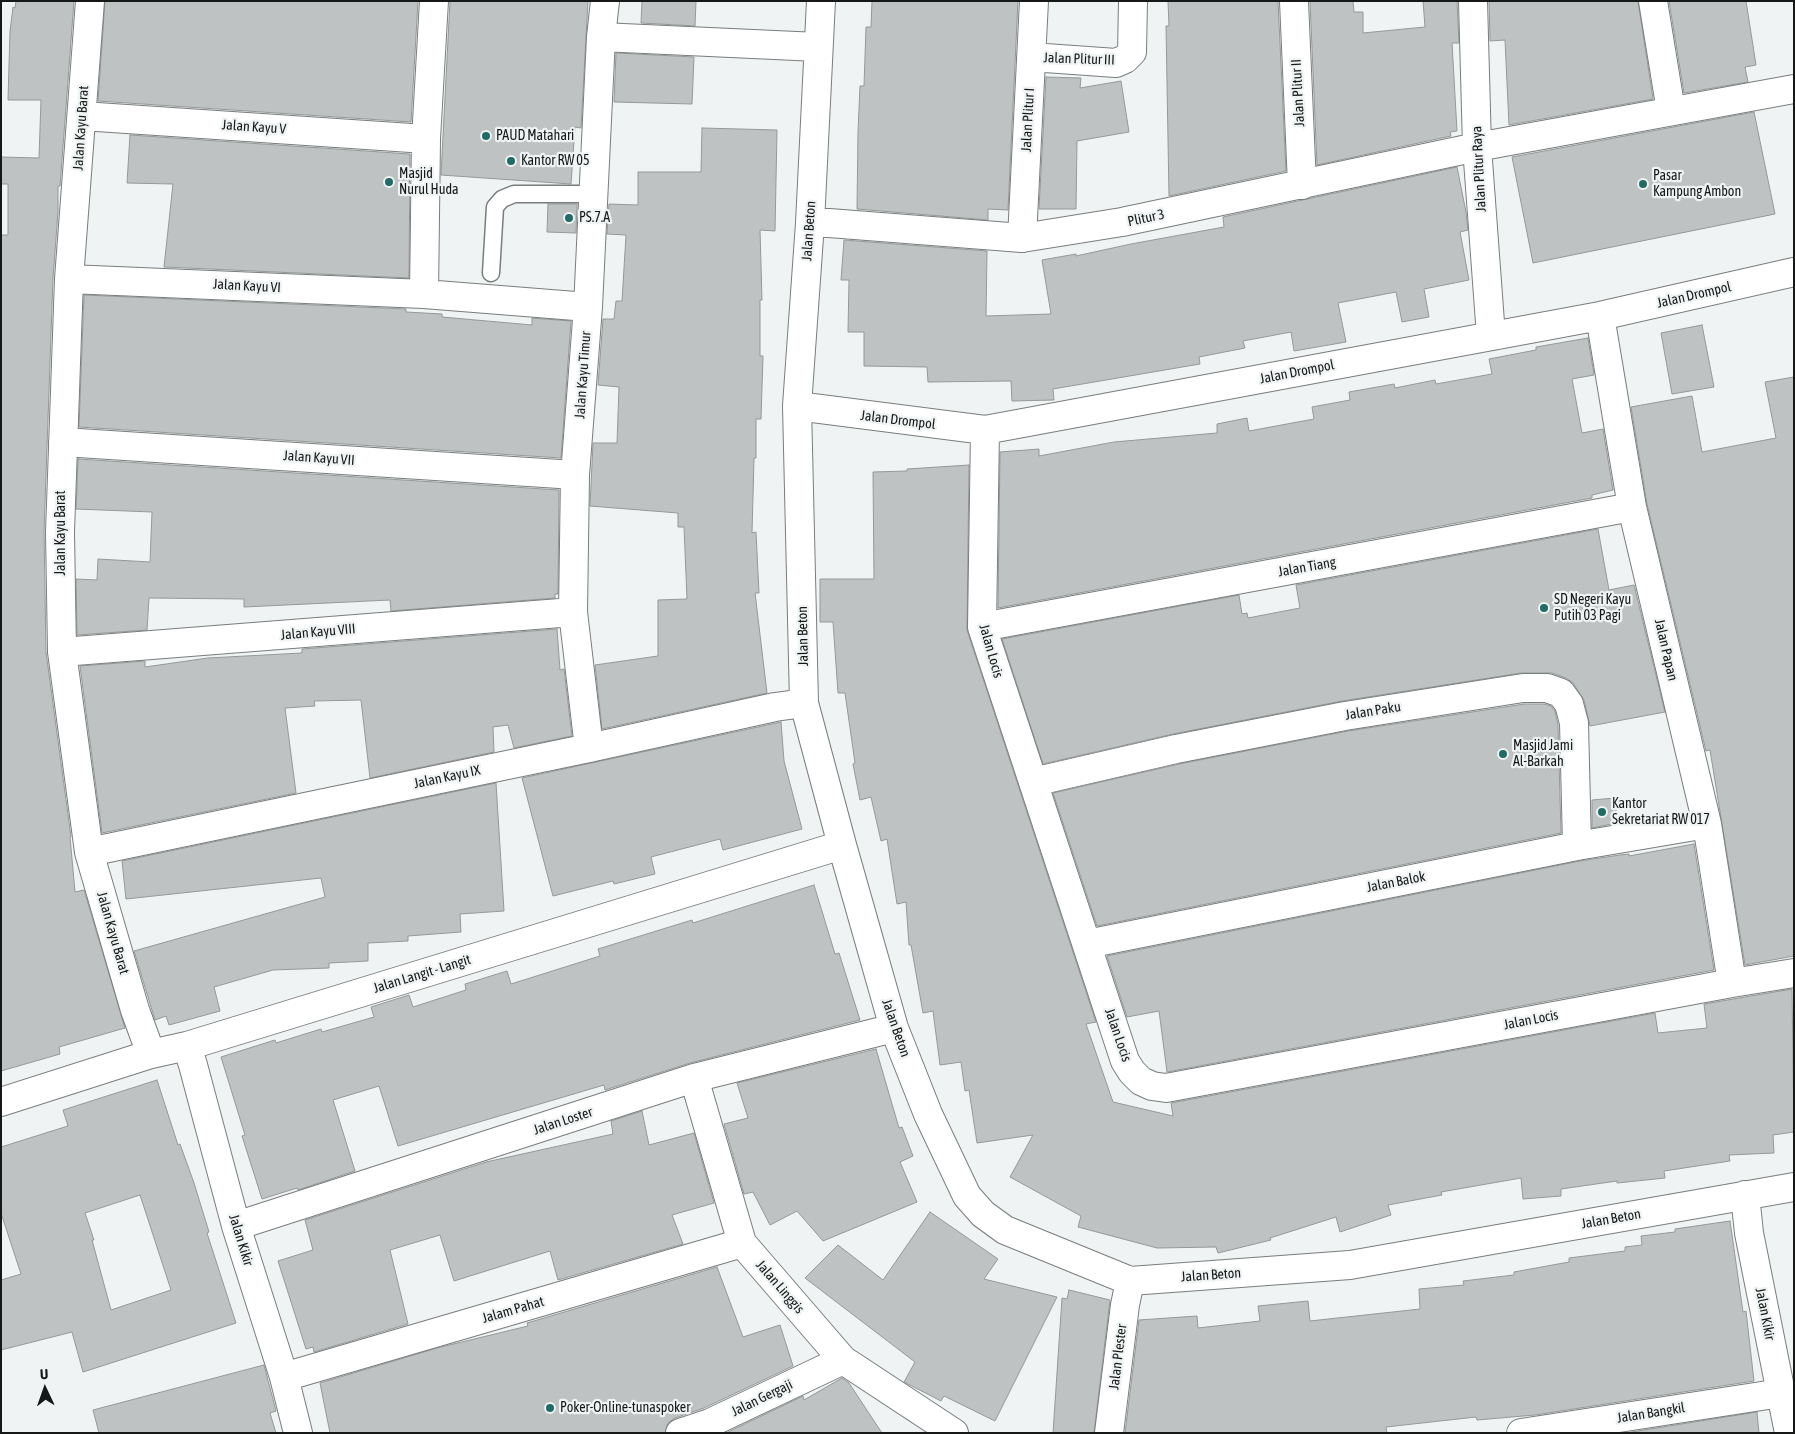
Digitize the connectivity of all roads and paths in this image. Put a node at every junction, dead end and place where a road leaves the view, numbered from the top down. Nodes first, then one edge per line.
1 (90, 1) edge
2 (434, 1) edge
3 (605, 1) edge
4 (821, 1) edge
5 (1034, 1) edge
6 (1133, 1) edge
7 (1294, 1) edge
8 (1473, 1) edge
9 (1653, 1) edge
10 (602, 37) junction
11 (818, 47) junction
12 (1031, 57) junction
13 (1794, 89) edge
14 (1671, 111) junction
15 (82, 116) junction
16 (426, 139) junction
17 (1477, 148) junction
18 (1302, 185) junction
19 (594, 194) junction
20 (810, 223) junction
21 (1022, 238) junction
22 (1794, 272) edge
23 (491, 273) dead end
24 (69, 279) junction
25 (424, 294) junction
26 (588, 308) junction
27 (1600, 316) junction
28 (1491, 336) junction
29 (797, 406) junction
30 (985, 430) junction
31 (62, 442) junction
32 (575, 475) junction
33 (1632, 507) junction
34 (574, 612) junction
35 (982, 627) junction
36 (62, 652) junction
37 (804, 703) junction
38 (589, 748) junction
39 (1033, 782) junction
40 (1706, 824) junction
41 (842, 845) junction
42 (1577, 846) junction
43 (89, 852) junction
44 (1087, 944) junction
45 (1794, 973) edge
46 (1732, 983) junction
47 (894, 1028) junction
48 (187, 1046) junction
49 (151, 1054) junction
50 (694, 1078) junction
51 (1, 1102) edge
52 (1794, 1187) edge
53 (1745, 1195) junction
54 (236, 1226) junction
55 (742, 1242) junction
56 (1130, 1281) junction
57 (843, 1360) junction
58 (284, 1377) junction
59 (1781, 1393) junction
60 (298, 1433) edge
61 (680, 1433) edge
62 (954, 1433) edge
63 (1109, 1433) edge
64 (1520, 1433) edge
65 (1789, 1433) edge

1 - 15 street, Jalan Kayu Barat
2 - 16 street
3 - 10 street, Jalan Kayu Timur
4 - 11 street, Jalan Beton
5 - 12 street, Jalan Plitur I
6 - 12 street, Jalan Plitur III
7 - 18 street, Jalan Plitur II
8 - 17 street, Jalan Plitur Raya
9 - 14 street
10 - 11 street
10 - 19 street, Jalan Kayu Timur
11 - 20 street, Jalan Beton
12 - 21 street, Jalan Plitur I
13 - 14 street, Plitur 3
14 - 17 street, Plitur 3
15 - 16 street, Jalan Kayu V
15 - 24 street, Jalan Kayu Barat
16 - 25 street
17 - 18 street, Plitur 3
17 - 28 street, Jalan Plitur Raya
18 - 21 street, Plitur 3
19 - 23 lane
19 - 26 street, Jalan Kayu Timur
20 - 21 street, Plitur 3
20 - 29 street, Jalan Beton
22 - 27 street, Jalan Drompol
24 - 25 street, Jalan Kayu VI
24 - 31 street, Jalan Kayu Barat
25 - 26 street, Jalan Kayu VI
26 - 32 street, Jalan Kayu Timur
27 - 28 street, Jalan Drompol
27 - 33 street, Jalan Papan
28 - 30 street, Jalan Drompol
29 - 30 street, Jalan Drompol
29 - 37 street, Jalan Beton
30 - 35 street, Jalan Locis
31 - 32 street, Jalan Kayu VII
31 - 36 street, Jalan Kayu Barat
32 - 34 street, Jalan Kayu Timur
33 - 35 street, Jalan Tiang
33 - 40 street, Jalan Papan
34 - 36 street, Jalan Kayu VIII
34 - 38 street, Jalan Kayu Timur
35 - 39 street, Jalan Locis
36 - 43 street, Jalan Kayu Barat
37 - 38 street, Jalan Kayu IX
37 - 41 street, Jalan Beton
38 - 43 street, Jalan Kayu IX
39 - 42 street, Jalan Paku
39 - 44 street, Jalan Locis
40 - 42 street, Jalan Balok
40 - 46 street, Jalan Papan
41 - 47 street, Jalan Beton
41 - 48 street, Jalan Langit - Langit
42 - 44 street, Jalan Balok
43 - 49 street, Jalan Kayu Barat
44 - 46 street, Jalan Locis
45 - 46 street, Jalan Locis
47 - 50 street, Jalan Loster
47 - 56 street, Jalan Beton
48 - 49 street, Jalan Langit - Langit
48 - 54 street, Jalan Kikir
49 - 51 street, Jalan Langit - Langit
50 - 54 street, Jalan Loster
50 - 55 street, Jalan Linggis
52 - 53 street, Jalan Beton
53 - 56 street, Jalan Beton
53 - 59 street, Jalan Kikir
54 - 58 street, Jalan Kikir
55 - 57 street, Jalan Linggis
55 - 58 street, Jalam Pahat
56 - 63 street, Jalan Plester
57 - 61 street, Jalan Gergaji
57 - 62 street, Jalan Linggis
58 - 60 street, Jalan Kikir
59 - 64 street, Jalan Bangkil
59 - 65 street, Jalan Kikir

